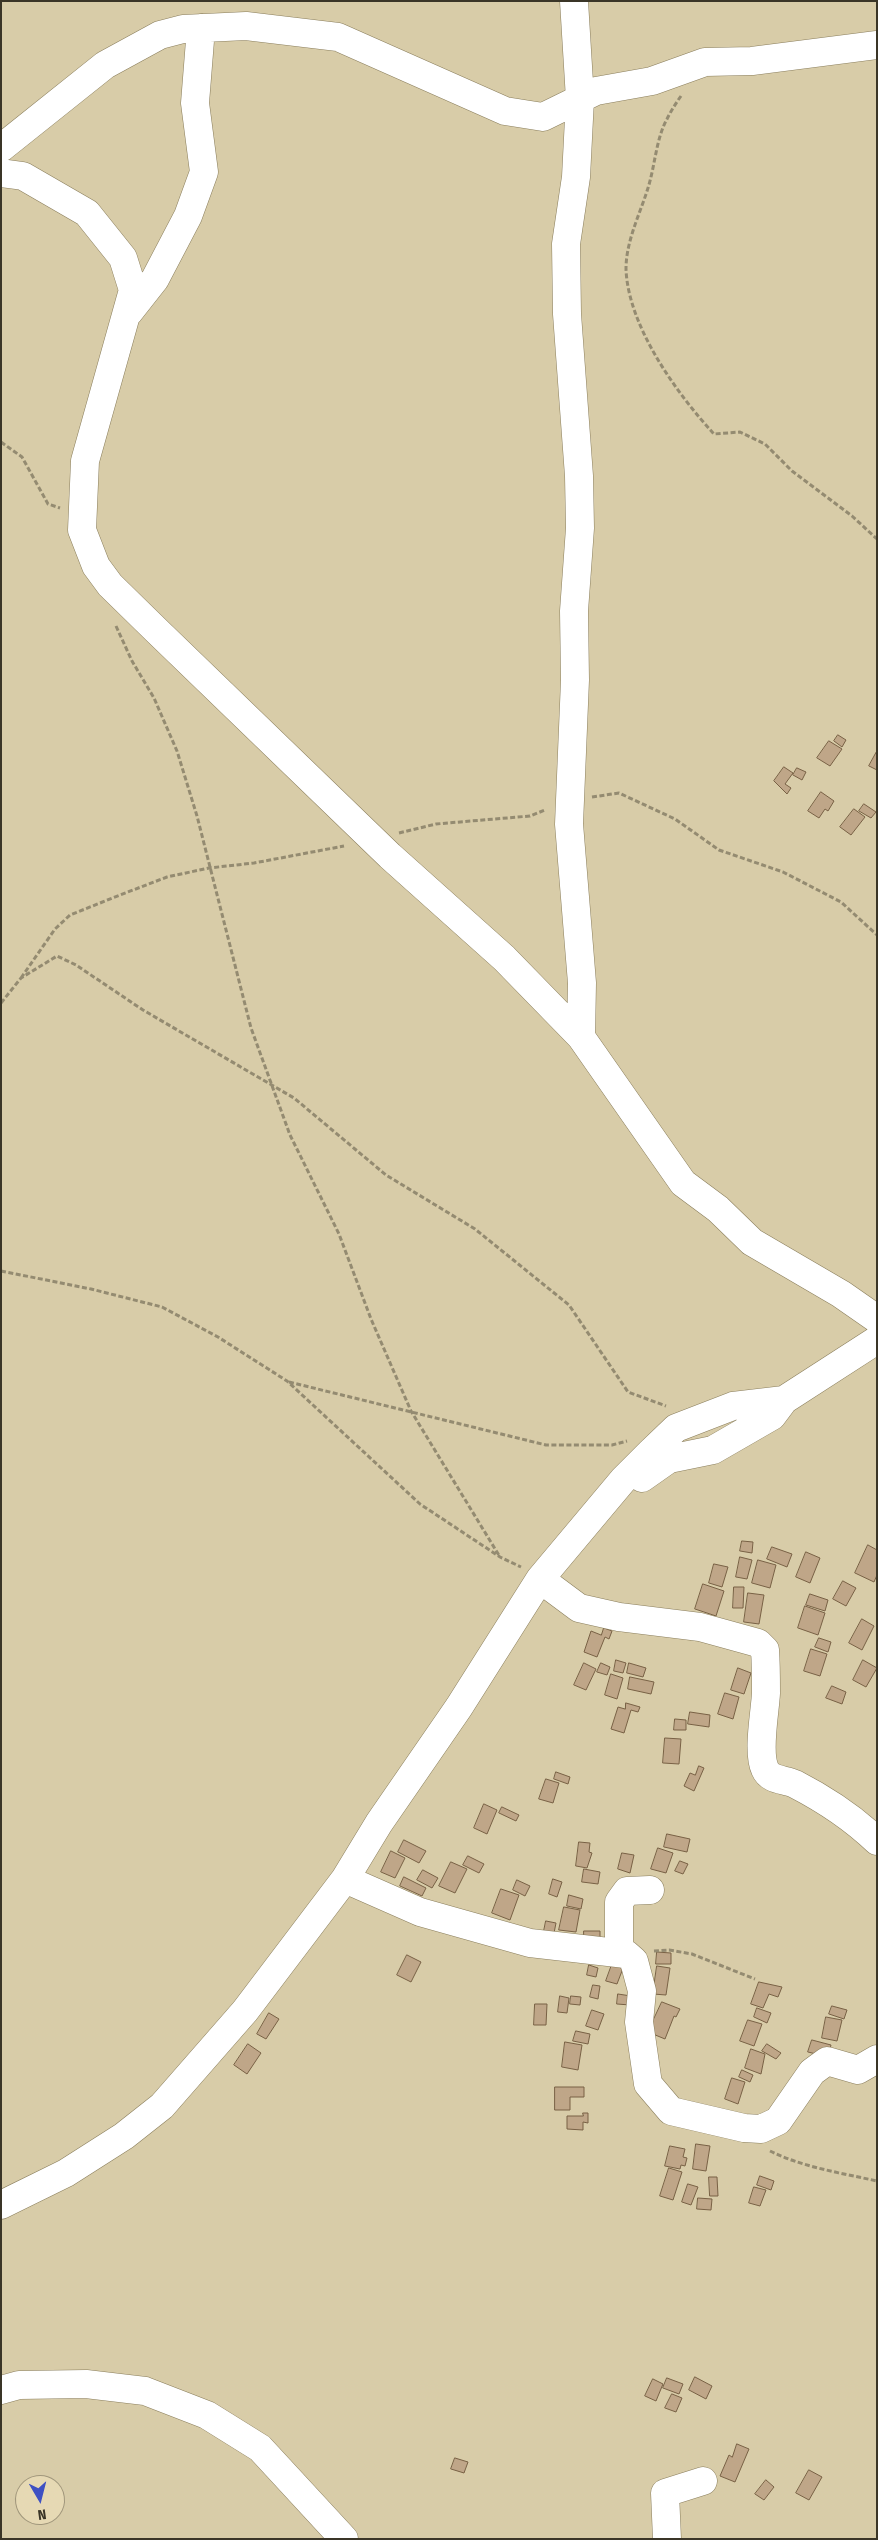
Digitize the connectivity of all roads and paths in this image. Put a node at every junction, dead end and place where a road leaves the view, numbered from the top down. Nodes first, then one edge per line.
1 (574, 1) edge
2 (200, 28) junction
3 (877, 45) edge
4 (683, 92) dead end
5 (580, 99) junction
6 (1, 148) edge
7 (1, 173) edge
8 (126, 315) junction
9 (1, 442) edge
10 (82, 530) junction
11 (877, 539) edge
12 (113, 619) dead end
13 (570, 800) junction
14 (373, 839) junction
15 (209, 868) junction
16 (877, 935) edge
17 (21, 978) junction
18 (1, 1003) edge
19 (581, 1036) junction
20 (272, 1085) junction
21 (1, 1271) edge
22 (877, 1319) edge
23 (877, 1340) edge
24 (287, 1381) junction
25 (668, 1406) dead end
26 (411, 1411) junction
27 (630, 1440) dead end
28 (500, 1557) junction
29 (540, 1579) junction
30 (877, 1841) edge
31 (345, 1879) junction
32 (650, 1890) dead end
33 (622, 1953) junction
34 (755, 1979) dead end
35 (877, 2060) edge
36 (761, 2129) junction
37 (877, 2181) edge
38 (1, 2205) edge
39 (1, 2390) edge
40 (703, 2481) dead end
41 (344, 2539) edge
42 (667, 2539) edge

1 - 5 street
2 - 5 street
2 - 6 street
2 - 8 street
3 - 5 street
4 - 11 path
5 - 13 street
7 - 8 street
8 - 10 street
9 - 10 path
10 - 14 street
12 - 15 path
13 - 14 path
13 - 16 path
13 - 19 street
14 - 15 path
14 - 19 street
15 - 17 path
15 - 20 path
17 - 18 path
17 - 20 path
19 - 22 street
20 - 25 path
20 - 26 path
21 - 24 path
23 - 29 street
24 - 26 path
24 - 28 path
26 - 27 path
26 - 28 path
28 - 29 path
29 - 30 street
29 - 31 street
31 - 33 street
31 - 38 street
32 - 33 street
33 - 34 path
33 - 36 street
35 - 36 street
36 - 37 path
39 - 41 street
40 - 42 street

